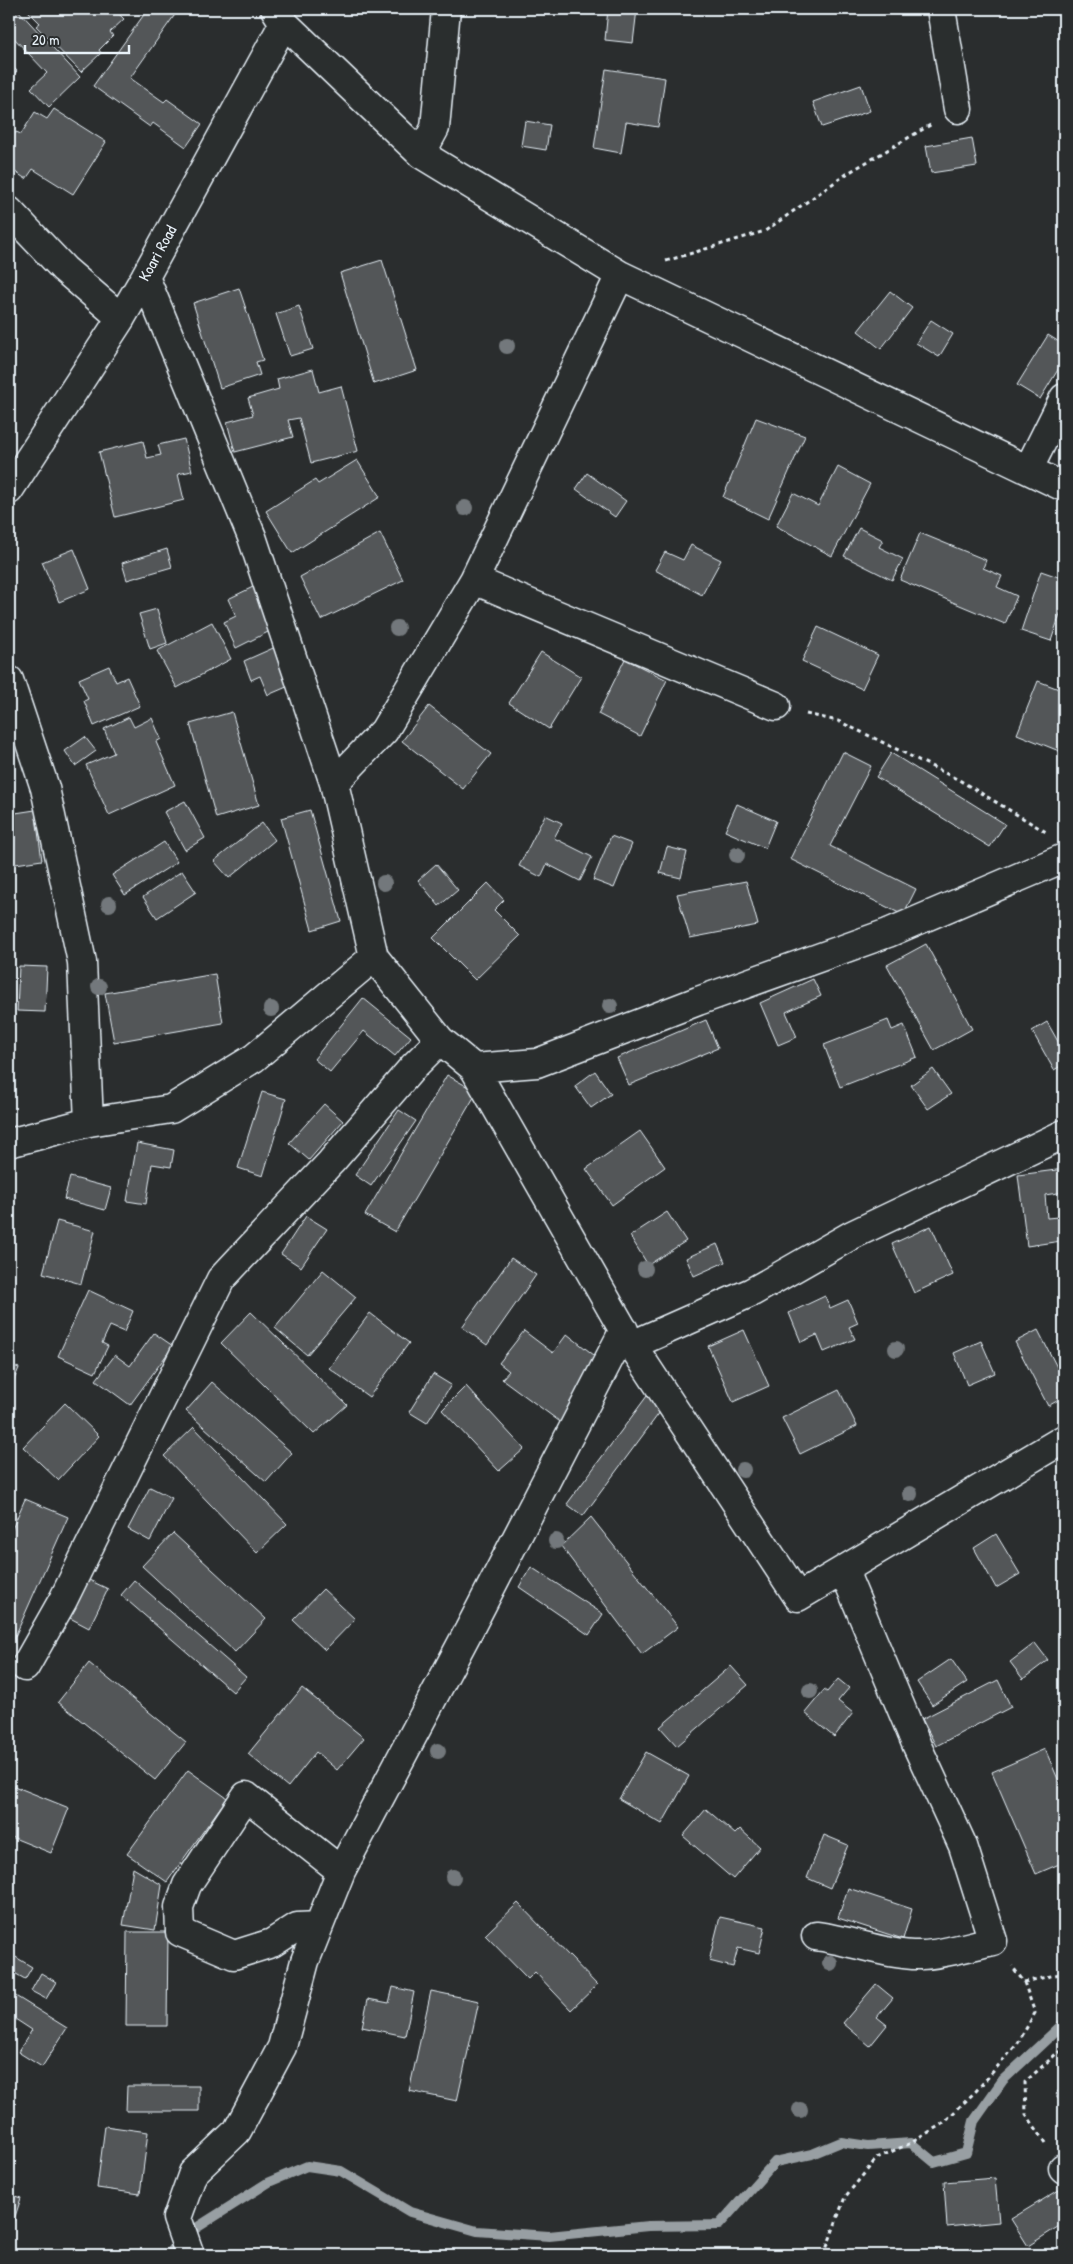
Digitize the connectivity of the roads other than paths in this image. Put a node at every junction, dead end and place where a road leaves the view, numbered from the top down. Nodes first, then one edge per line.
1 (446, 9) edge
2 (941, 9) edge
3 (279, 16) edge
4 (958, 109) road end
5 (421, 154) junction
6 (9, 211) edge
7 (620, 275) junction
8 (145, 276) junction
9 (121, 318) junction
10 (1064, 398) edge
11 (1029, 468) junction
12 (1064, 487) edge
13 (9, 490) edge
14 (474, 580) junction
15 (9, 680) edge
16 (776, 706) road end
17 (334, 784) junction
18 (1064, 858) edge
19 (374, 957) junction
20 (440, 1040) junction
21 (474, 1068) junction
22 (89, 1122) junction
23 (1064, 1134) edge
24 (9, 1143) edge
25 (628, 1337) junction
26 (1064, 1439) edge
27 (844, 1571) junction
28 (25, 1667) dead end
29 (341, 1871) junction
30 (319, 1926) junction
31 (816, 1936) dead end
32 (190, 2255) edge

1 - 5 street
2 - 4 street
3 - 5 street
3 - 8 street, Koari Road
5 - 7 street
6 - 9 street
7 - 11 street
7 - 14 street
8 - 9 street, Koari Road
8 - 17 street
9 - 13 street, Koari Road
10 - 11 street
11 - 12 street
14 - 16 street
14 - 17 street
15 - 22 street
17 - 19 street
18 - 21 street
19 - 20 street
19 - 22 street
20 - 21 street
20 - 28 street
21 - 25 street
22 - 24 street
23 - 25 street
25 - 27 street
25 - 29 street
26 - 27 street
27 - 31 street
29 - 30 street
29 - 30 street
30 - 32 street

